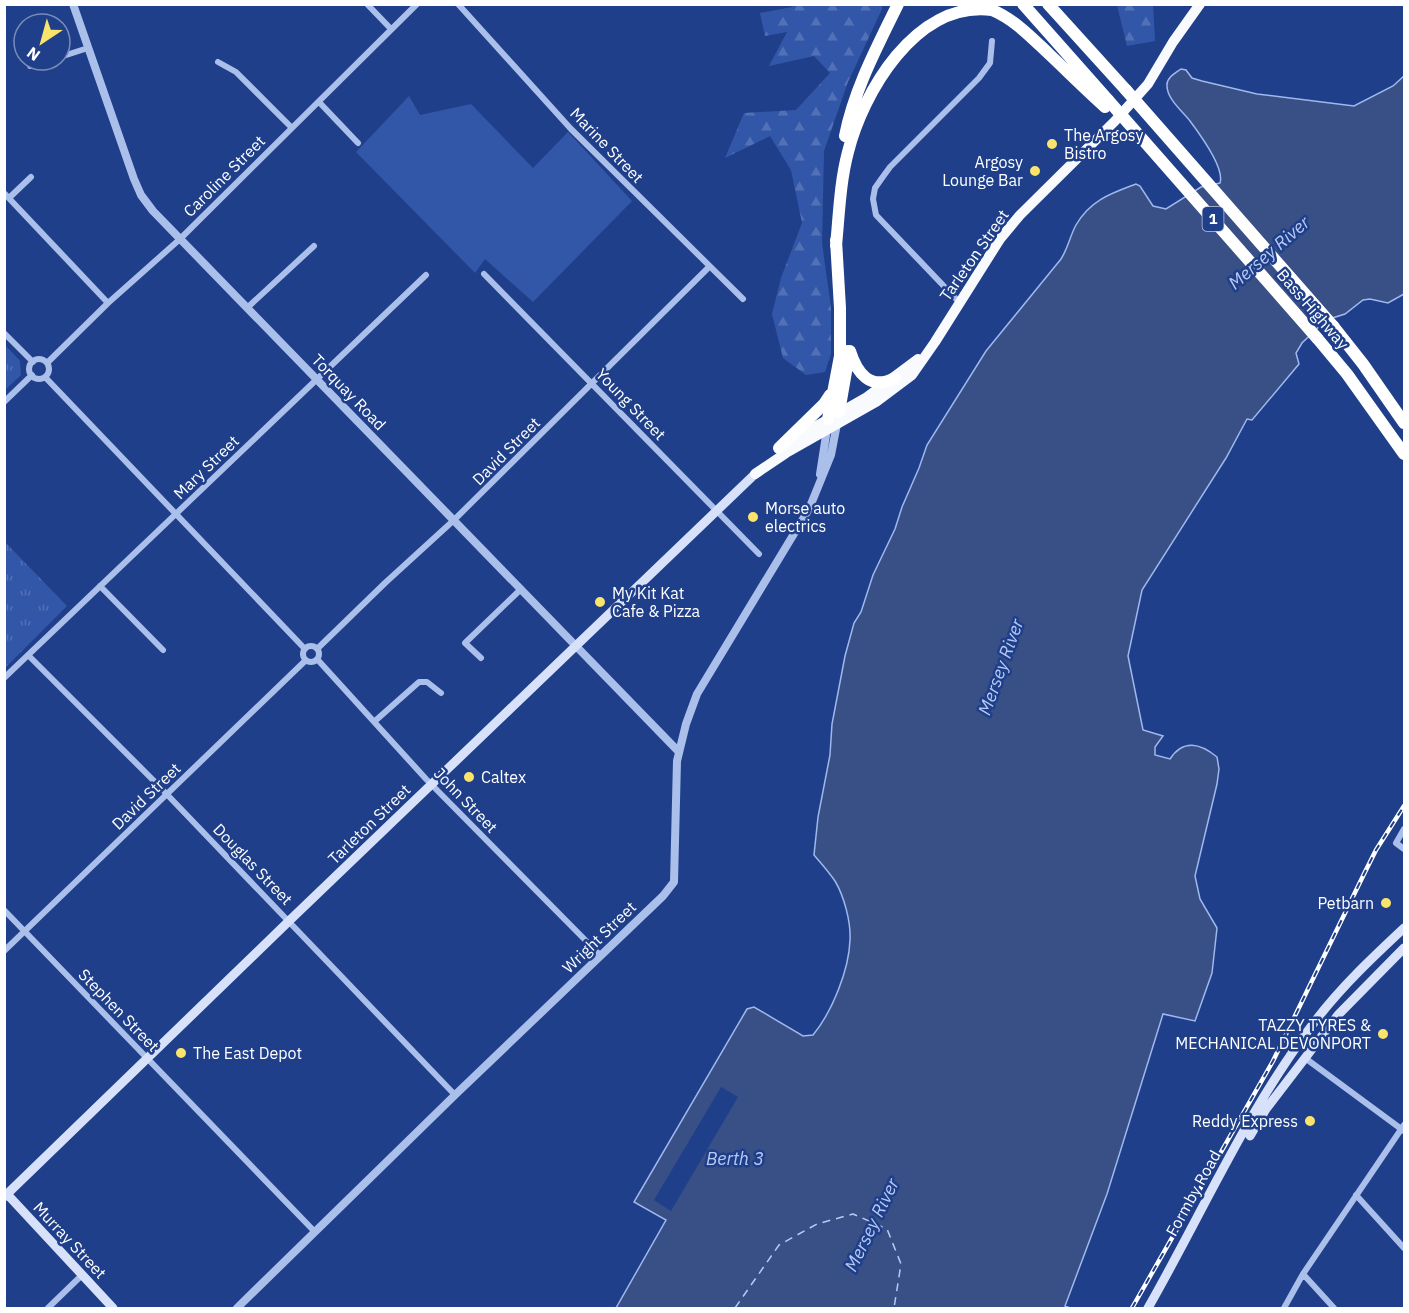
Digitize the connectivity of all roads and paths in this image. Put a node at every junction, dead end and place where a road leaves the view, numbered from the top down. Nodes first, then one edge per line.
1 (73, 4) edge
2 (367, 4) edge
3 (417, 4) edge
4 (458, 4) edge
5 (898, 4) edge
6 (1023, 4) edge
7 (1048, 4) edge
8 (1054, 4) edge
9 (1191, 4) edge
10 (1200, 4) edge
11 (391, 29) junction
12 (1082, 40) junction
13 (992, 41) dead end
14 (1173, 42) junction
15 (88, 48) junction
16 (72, 53) edge
17 (218, 62) dead end
18 (319, 102) junction
19 (1107, 104) junction
20 (292, 128) junction
21 (358, 143) dead end
22 (31, 177) dead end
23 (7, 195) edge
24 (180, 239) junction
25 (314, 246) dead end
26 (836, 246) junction
27 (709, 267) junction
28 (484, 274) dead end
29 (426, 275) dead end
30 (743, 299) dead end
31 (959, 302) junction
32 (108, 303) junction
33 (247, 308) junction
34 (840, 308) junction
35 (1333, 326) junction
36 (4, 333) edge
37 (846, 338) junction
38 (929, 351) junction
39 (33, 362) junction
40 (46, 363) junction
41 (32, 375) junction
42 (45, 376) junction
43 (895, 378) junction
44 (316, 380) junction
45 (593, 384) junction
46 (832, 391) junction
47 (4, 402) edge
48 (1404, 409) edge
49 (832, 421) junction
50 (1404, 423) edge
51 (779, 448) junction
52 (1404, 454) edge
53 (755, 474) junction
54 (716, 511) junction
55 (176, 514) junction
56 (454, 520) junction
57 (759, 554) dead end
58 (100, 586) junction
59 (520, 590) junction
60 (575, 647) junction
61 (305, 649) junction
62 (317, 649) junction
63 (163, 650) dead end
64 (28, 655) junction
65 (481, 658) dead end
66 (306, 660) junction
67 (317, 660) junction
68 (4, 678) edge
69 (441, 693) dead end
70 (375, 722) junction
71 (679, 752) junction
72 (432, 785) junction
73 (167, 794) junction
74 (1404, 829) edge
75 (1404, 849) edge
76 (4, 910) edge
77 (289, 921) junction
78 (1404, 928) edge
79 (25, 931) junction
80 (1404, 948) edge
81 (4, 951) edge
82 (601, 956) junction
83 (1326, 1030) junction
84 (1299, 1044) junction
85 (1305, 1058) junction
86 (147, 1059) junction
87 (455, 1095) junction
88 (1403, 1129) edge
89 (5, 1194) edge
90 (1356, 1196) junction
91 (315, 1232) junction
92 (1404, 1248) edge
93 (1303, 1274) junction
94 (82, 1275) junction
95 (48, 1308) edge
96 (113, 1308) edge
97 (237, 1308) edge
98 (1148, 1308) edge
99 (1154, 1308) edge
100 (1284, 1308) edge
101 (1334, 1308) edge

1 - 15 street, Torquay Road
2 - 11 street
3 - 11 street, Caroline Street
4 - 27 street, Marine Street
5 - 26 highway
6 - 19 highway
7 - 12 highway, Bass Highway / 1
8 - 12 highway
9 - 14 highway
10 - 14 highway
11 - 18 street, Caroline Street
12 - 35 highway, Bass Highway / 1, bridge
13 - 31 street
14 - 31 highway, Tarleton Street
15 - 16 street
15 - 24 street, Torquay Road
17 - 20 street
18 - 20 street, Caroline Street
18 - 21 street
19 - 26 highway
19 - 52 highway, Bass Highway / 1, bridge
20 - 24 street, Caroline Street
22 - 23 street
23 - 32 street
24 - 32 street, Caroline Street
24 - 33 street, Torquay Road
25 - 33 street
26 - 34 highway
27 - 30 street, Marine Street
27 - 45 street, David Street
28 - 45 street, Young Street
29 - 44 street, Mary Street
31 - 38 highway, Tarleton Street
32 - 40 street, Caroline Street
33 - 44 street, Torquay Road
34 - 37 highway
34 - 46 highway
35 - 48 highway
35 - 50 highway, Bass Highway / 1
36 - 39 street
37 - 43 highway
37 - 49 highway
38 - 43 highway, Tarleton Street
38 - 49 highway, Tarleton Street
39 - 40 street
39 - 41 street
40 - 42 street
41 - 42 street
41 - 47 street
42 - 55 street
43 - 49 highway, Tarleton Street
44 - 55 street, Mary Street
44 - 56 street, Torquay Road
45 - 54 street, Young Street
45 - 56 street, David Street
46 - 49 highway
46 - 51 highway
49 - 51 highway, Tarleton Street
49 - 53 highway, Tarleton Street
49 - 71 street, Wright Street
51 - 53 highway, Tarleton Street
53 - 54 main road, Tarleton Street
54 - 57 street, Young Street
54 - 60 main road, Tarleton Street
55 - 58 street, Mary Street
55 - 61 street
56 - 59 street, Torquay Road
56 - 62 street, David Street
58 - 63 street
58 - 64 street, Mary Street
59 - 60 street, Torquay Road
59 - 65 street
60 - 71 street, Torquay Road
60 - 72 main road, Tarleton Street
61 - 62 street
61 - 66 street
62 - 67 street
64 - 68 street, Mary Street
64 - 73 street, Douglas Street
66 - 67 street
66 - 73 street, David Street
67 - 70 street, John Street
69 - 70 street
70 - 72 street, John Street
71 - 82 street, Wright Street
72 - 77 main road, Tarleton Street
72 - 82 street, John Street
73 - 77 street, Douglas Street
73 - 79 street, David Street
74 - 75 street
76 - 79 street, Stephen Street
77 - 86 main road, Tarleton Street
77 - 87 street, Douglas Street
78 - 84 main road, Formby Road
79 - 81 street, David Street
79 - 86 street, Stephen Street
80 - 83 main road, Formby Road
82 - 87 street, Wright Street
83 - 84 main road
83 - 85 main road, Formby Road
84 - 98 main road, Formby Road
85 - 88 street
85 - 99 main road, Formby Road
86 - 89 main road, Tarleton Street
86 - 91 street, Stephen Street
87 - 91 street, Wright Street
88 - 90 street
89 - 94 main road, Murray Street
90 - 92 street
90 - 93 street
91 - 97 street, Wright Street
93 - 100 street
93 - 101 street
94 - 95 street
94 - 96 main road, Murray Street

